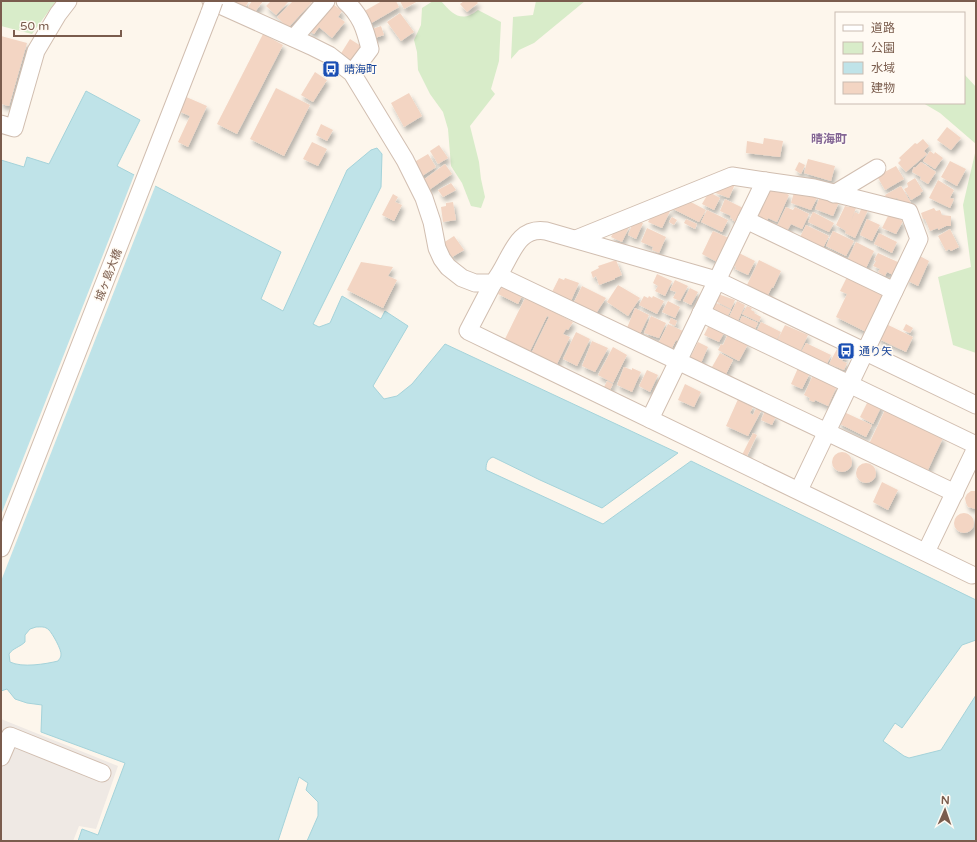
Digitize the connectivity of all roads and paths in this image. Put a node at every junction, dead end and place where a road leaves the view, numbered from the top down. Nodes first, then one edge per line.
1 (68, 1) edge
2 (211, 1) edge
3 (214, 1) edge
4 (326, 1) edge
5 (347, 1) edge
6 (294, 38) junction
7 (352, 73) junction
8 (1, 124) edge
9 (877, 168) dead end
10 (765, 181) junction
11 (834, 194) junction
12 (746, 220) junction
13 (576, 239) junction
14 (496, 279) junction
15 (716, 280) junction
16 (894, 291) junction
17 (701, 313) junction
18 (865, 351) junction
19 (678, 360) junction
20 (849, 385) junction
21 (976, 405) edge
22 (650, 419) junction
23 (826, 432) junction
24 (976, 445) edge
25 (976, 448) edge
26 (799, 490) junction
27 (955, 493) junction
28 (1, 548) edge
29 (926, 552) junction
30 (972, 574) dead end
31 (1, 758) edge
32 (102, 773) dead end

1 - 8 street
2 - 6 street
3 - 28 street, 城ヶ島大橋, bridge
4 - 6 street
5 - 7 street
6 - 7 street
7 - 14 street
9 - 11 street
10 - 11 street
10 - 12 street
10 - 13 street
11 - 16 street
12 - 15 street
12 - 16 street
13 - 14 street
13 - 15 street
14 - 19 street
14 - 22 street
15 - 17 street
15 - 18 street
16 - 18 street
17 - 19 street
17 - 20 street
18 - 20 street
18 - 21 street
19 - 22 street
19 - 23 street
20 - 23 street
20 - 24 street
22 - 26 street
23 - 26 street
23 - 27 street
25 - 27 street
26 - 29 street
27 - 29 street
29 - 30 street
31 - 32 street

